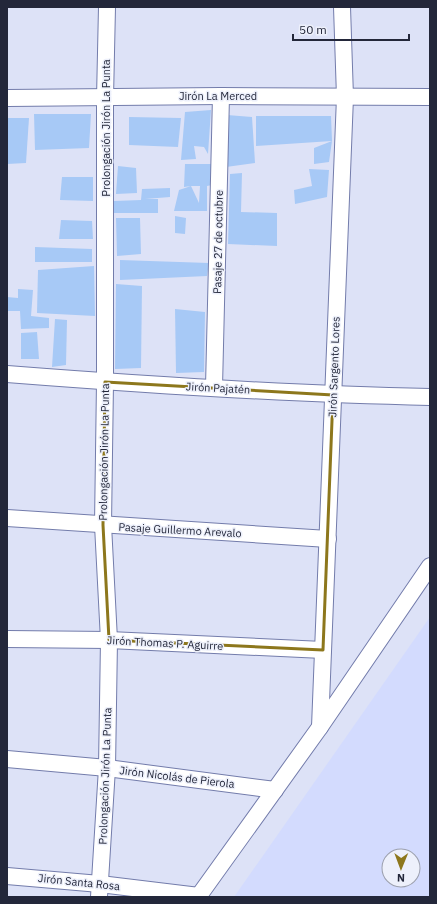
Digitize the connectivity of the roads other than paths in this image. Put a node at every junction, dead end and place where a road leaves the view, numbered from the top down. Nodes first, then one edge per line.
1 (107, 7) edge
2 (342, 7) edge
3 (221, 96) junction
4 (345, 97) junction
5 (430, 97) edge
6 (7, 98) edge
7 (105, 98) junction
8 (7, 374) edge
9 (105, 382) junction
10 (214, 387) junction
11 (333, 394) junction
12 (430, 397) edge
13 (7, 518) edge
14 (103, 525) junction
15 (328, 539) junction
16 (430, 566) edge
17 (7, 639) edge
18 (109, 640) junction
19 (323, 650) junction
20 (320, 727) junction
21 (7, 759) edge
22 (108, 768) junction
23 (275, 790) junction
24 (7, 876) edge
25 (100, 890) edge
26 (199, 896) edge

1 - 7 street, Prolongación Jirón La Punta
2 - 4 street, Jirón Sargento Lores
3 - 4 street, Jirón La Merced
3 - 7 street, Jirón La Merced
3 - 10 street, Pasaje 27 de octubre
4 - 5 street, Jirón La Merced
4 - 11 street, Jirón Sargento Lores
6 - 7 street, Jirón La Merced
7 - 9 street, Prolongación Jirón La Punta
8 - 9 street, Jirón Pajatén
9 - 10 street, Jirón Pajatén
9 - 14 street, Prolongación Jirón La Punta
10 - 11 street, Jirón Pajatén
11 - 12 street, Jirón Pajatén
11 - 15 street, Jirón Sargento Lores
13 - 14 street, Pasaje Guillermo Arevalo
14 - 15 street, Pasaje Guillermo Arevalo
14 - 18 street, Prolongación Jirón La Punta
15 - 19 street, Jirón Sargento Lores
16 - 20 street
17 - 18 street, Jirón Thomas P. Aguirre
18 - 19 street, Jirón Thomas P. Aguirre
18 - 22 street, Prolongación Jirón La Punta
19 - 20 street, Jirón Sargento Lores
20 - 23 street
21 - 22 street, Jirón Nicolás de Pierola
22 - 23 street, Jirón Nicolás de Pierola
22 - 25 street, Prolongación Jirón La Punta
23 - 26 street
24 - 25 street, Jirón Santa Rosa
25 - 26 street, Jirón Santa Rosa

